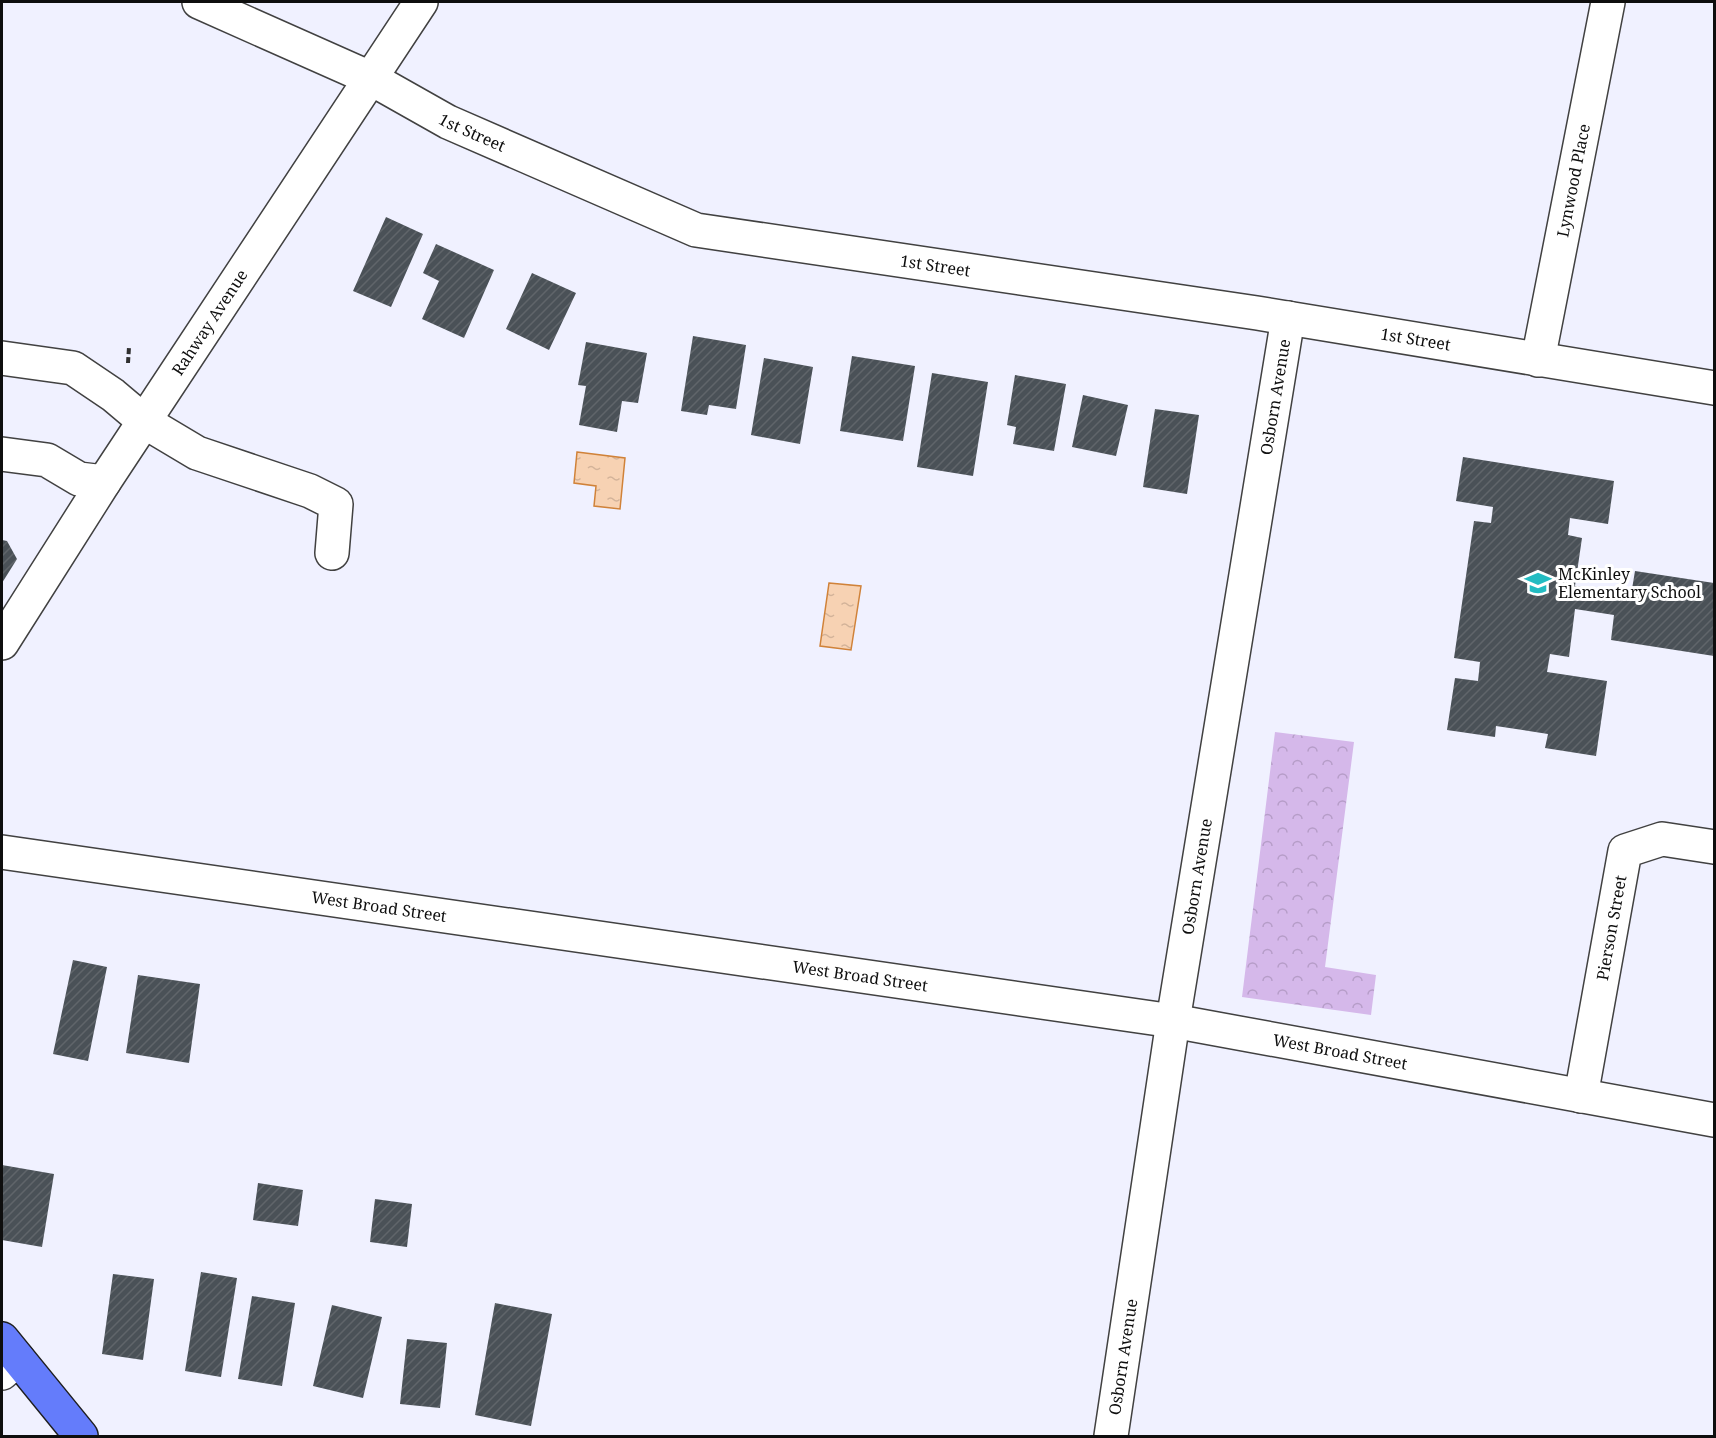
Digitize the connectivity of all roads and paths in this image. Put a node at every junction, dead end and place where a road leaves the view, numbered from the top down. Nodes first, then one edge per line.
1 (198, 2) edge
2 (421, 2) edge
3 (1608, 2) edge
4 (370, 78) junction
5 (1288, 318) junction
6 (2, 358) edge
7 (1538, 360) junction
8 (1714, 388) edge
9 (145, 422) junction
10 (2, 454) edge
11 (104, 482) junction
12 (332, 553) dead end
13 (2, 643) edge
14 (1714, 847) edge
15 (2, 852) edge
16 (1173, 1021) junction
17 (1581, 1096) junction
18 (1714, 1120) edge
19 (7, 1357) edge
20 (81, 1437) edge
21 (1112, 1437) edge

1 - 4 street, 1st Street
2 - 4 street, Rahway Avenue
3 - 7 street, Lynwood Place
4 - 5 street, 1st Street
4 - 9 street, Rahway Avenue
5 - 7 street, 1st Street
5 - 16 street, Osborn Avenue
6 - 9 street
7 - 8 street, 1st Street
9 - 11 street, Rahway Avenue
9 - 12 street
10 - 11 street
11 - 13 street, Rahway Avenue
14 - 17 street, Pierson Street
15 - 16 street, West Broad Street
16 - 17 street, West Broad Street
16 - 21 street, Osborn Avenue
17 - 18 street, West Broad Street
19 - 20 main road

